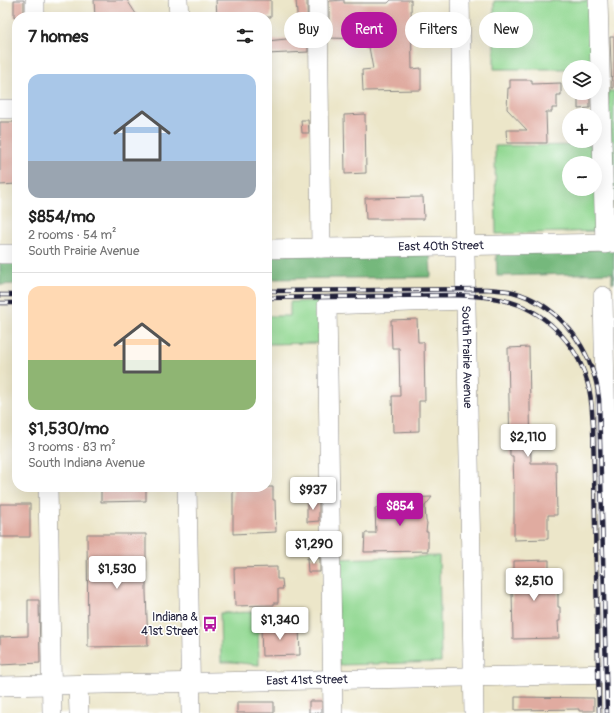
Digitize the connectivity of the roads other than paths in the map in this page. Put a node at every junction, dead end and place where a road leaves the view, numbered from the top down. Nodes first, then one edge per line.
1 (35, 0) edge
2 (178, 0) edge
3 (318, 0) edge
4 (460, 0) edge
5 (598, 0) edge
6 (35, 12) edge
7 (179, 12) edge
8 (0, 109) edge
9 (12, 109) edge
10 (610, 243) edge
11 (465, 246) junction
12 (321, 248) junction
13 (272, 250) edge
14 (0, 254) edge
15 (12, 254) edge
16 (603, 296) dead end
17 (466, 300) junction
18 (48, 492) edge
19 (187, 492) edge
20 (613, 674) edge
21 (473, 677) junction
22 (332, 680) junction
23 (191, 682) junction
24 (51, 685) junction
25 (78, 685) junction
26 (0, 686) edge
27 (52, 713) edge
28 (79, 713) edge
29 (191, 713) edge
30 (333, 713) edge
31 (474, 713) edge
32 (612, 713) edge

1 - 6 street
2 - 7 street
3 - 12 street
4 - 11 street, South Prairie Avenue
5 - 10 street
8 - 9 street
10 - 11 street, East 40th Street
11 - 12 street, East 40th Street
11 - 17 street, South Prairie Avenue
12 - 13 street, East 40th Street
14 - 15 street
16 - 20 street
17 - 21 street, South Prairie Avenue
17 - 22 street
18 - 24 street
19 - 23 street
20 - 21 street, East 41st Street
20 - 32 street
21 - 22 street, East 41st Street
21 - 31 street, South Prairie Avenue
22 - 23 street, East 41st Street
22 - 30 street
23 - 25 street, East 41st Street
23 - 29 street
24 - 25 street, East 41st Street
24 - 26 street, East 41st Street
24 - 27 street
25 - 28 street

